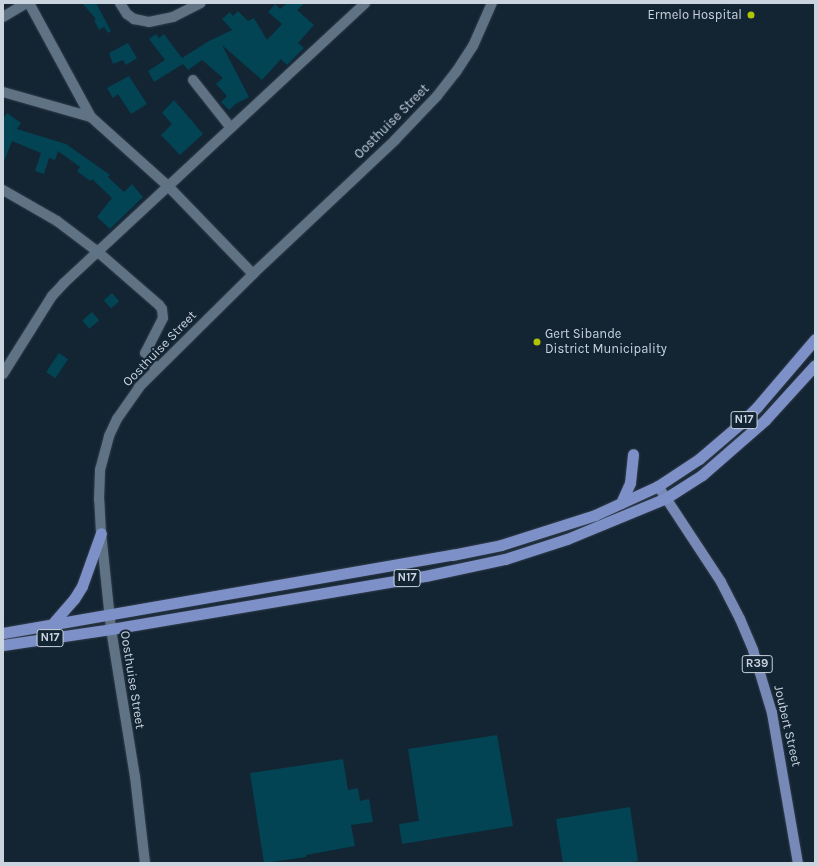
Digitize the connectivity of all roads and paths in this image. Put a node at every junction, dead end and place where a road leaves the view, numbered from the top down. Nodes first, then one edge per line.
1 (26, 3) edge
2 (29, 3) edge
3 (120, 3) edge
4 (201, 3) edge
5 (365, 3) edge
6 (492, 3) edge
7 (3, 16) edge
8 (193, 80) dead end
9 (3, 92) edge
10 (91, 117) junction
11 (231, 128) junction
12 (168, 186) junction
13 (3, 190) edge
14 (98, 252) junction
15 (253, 274) junction
16 (815, 339) edge
17 (815, 365) edge
18 (156, 369) junction
19 (3, 374) edge
20 (633, 454) dead end
21 (658, 486) junction
22 (666, 498) junction
23 (621, 503) junction
24 (101, 532) junction
25 (109, 614) junction
26 (53, 623) junction
27 (111, 629) junction
28 (3, 633) edge
29 (3, 645) edge
30 (145, 863) edge
31 (798, 863) edge

1 - 7 street
2 - 10 street
3 - 4 street
5 - 11 street
6 - 15 street, Oosthuise Street
8 - 11 street
9 - 10 street
10 - 12 street
11 - 12 street
12 - 14 street
12 - 15 street
13 - 14 street
14 - 18 street
14 - 19 street
15 - 18 street, Oosthuise Street
16 - 21 highway, N17
17 - 22 highway, N17
18 - 24 street, Oosthuise Street
20 - 23 highway
21 - 22 main road, Joubert Street / R39
21 - 23 highway, N17
22 - 27 highway, N17
22 - 31 main road, Joubert Street / R39
23 - 25 highway, N17
24 - 25 street, Oosthuise Street
24 - 26 highway
25 - 26 highway, N17
25 - 27 street, Oosthuise Street
26 - 28 highway, N17
27 - 29 highway, N17
27 - 30 street, Oosthuise Street

